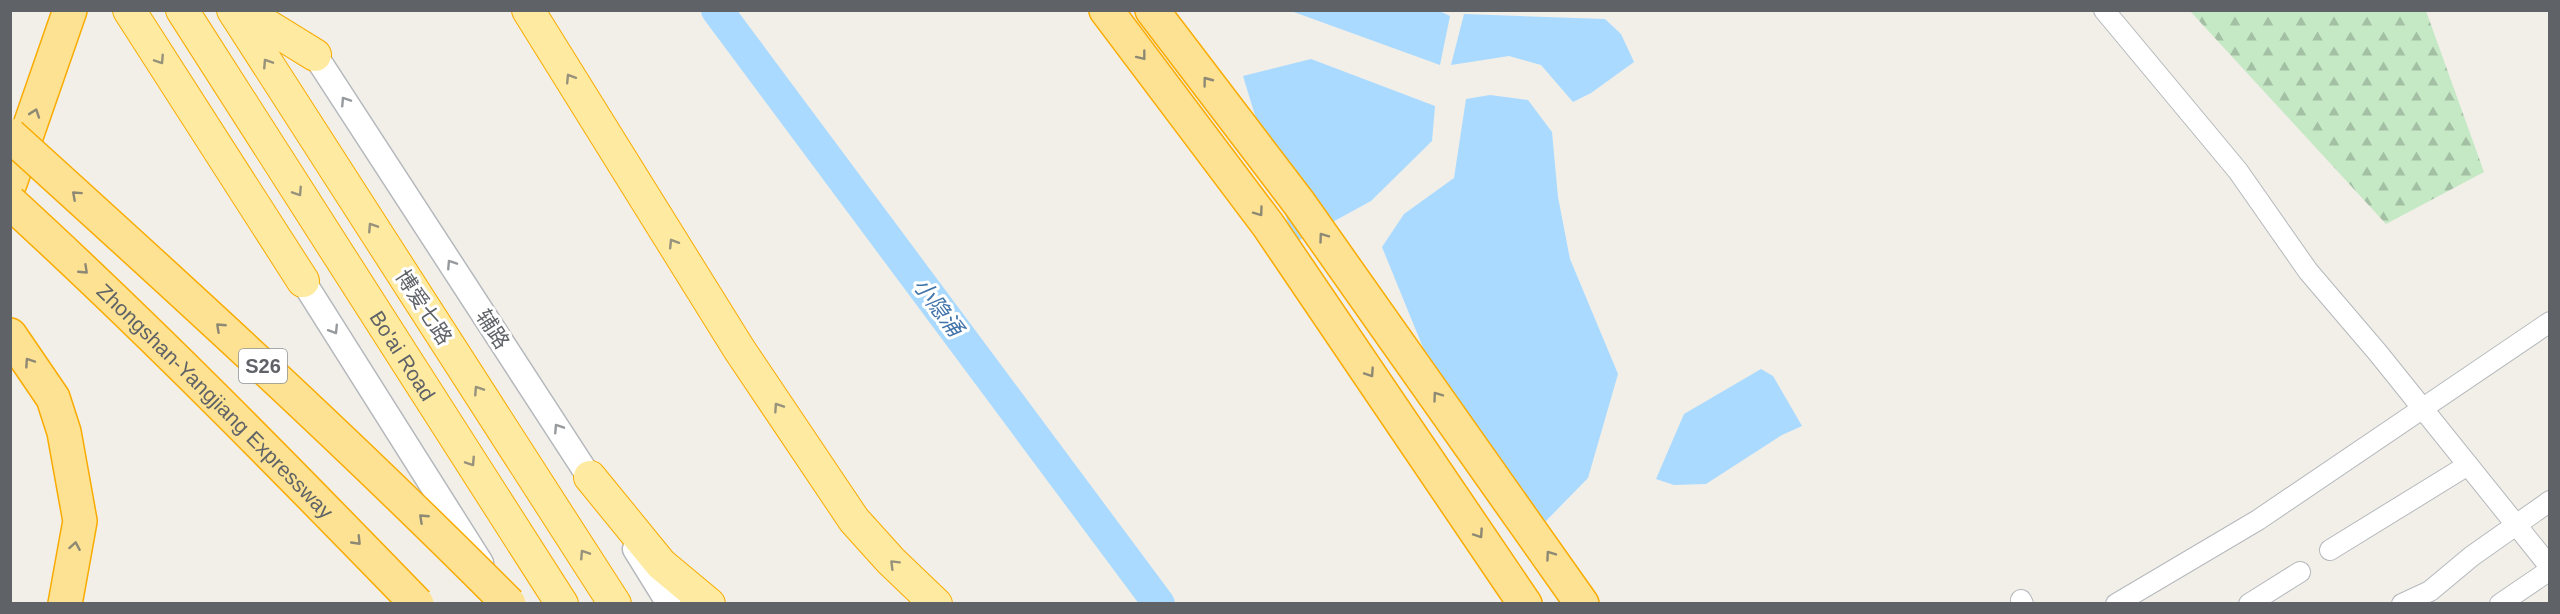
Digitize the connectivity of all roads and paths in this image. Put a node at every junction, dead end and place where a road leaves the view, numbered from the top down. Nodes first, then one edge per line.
1 (70, 10) edge
2 (129, 10) edge
3 (182, 10) edge
4 (233, 10) edge
5 (242, 10) edge
6 (286, 10) edge
7 (528, 10) edge
8 (1106, 10) edge
9 (1152, 10) edge
10 (2104, 10) edge
11 (315, 56) junction
12 (244, 107) junction
13 (13, 161) edge
14 (10, 204) edge
15 (303, 281) junction
16 (2550, 322) edge
17 (10, 335) edge
18 (2423, 408) junction
19 (2468, 465) junction
20 (590, 477) junction
21 (2550, 501) edge
22 (2518, 525) junction
23 (2331, 550) dead end
24 (2550, 569) edge
25 (2300, 572) dead end
26 (65, 603) edge
27 (417, 603) edge
28 (508, 603) edge
29 (562, 603) edge
30 (615, 603) edge
31 (669, 603) edge
32 (709, 603) edge
33 (936, 603) edge
34 (1525, 603) edge
35 (1582, 603) edge
36 (2116, 603) edge
37 (2249, 603) edge
38 (2402, 603) edge
39 (2500, 603) edge

13 -> 1 highway
2 -> 15 highway
3 - 12 highway
30 -> 4 highway, 博爱七路
5 - 11 highway
6 - 11 highway
33 -> 7 highway
8 -> 34 highway
35 -> 9 highway
10 - 18 street
20 -> 11 street, 辅路
12 - 15 highway
12 -> 29 highway, Bo'ai Road
13 - 14 highway
28 -> 13 highway, S26, bridge
14 -> 27 highway, Zhongshan-Yangjiang Expressway / S26, bridge
15 -> 28 street
16 - 18 street
26 -> 17 highway
18 - 19 street
18 - 36 street
19 - 22 street
19 - 23 street
20 - 31 street, 辅路
20 - 32 highway
21 - 22 street
22 - 24 street
22 - 38 street
24 - 39 street
25 - 37 street

